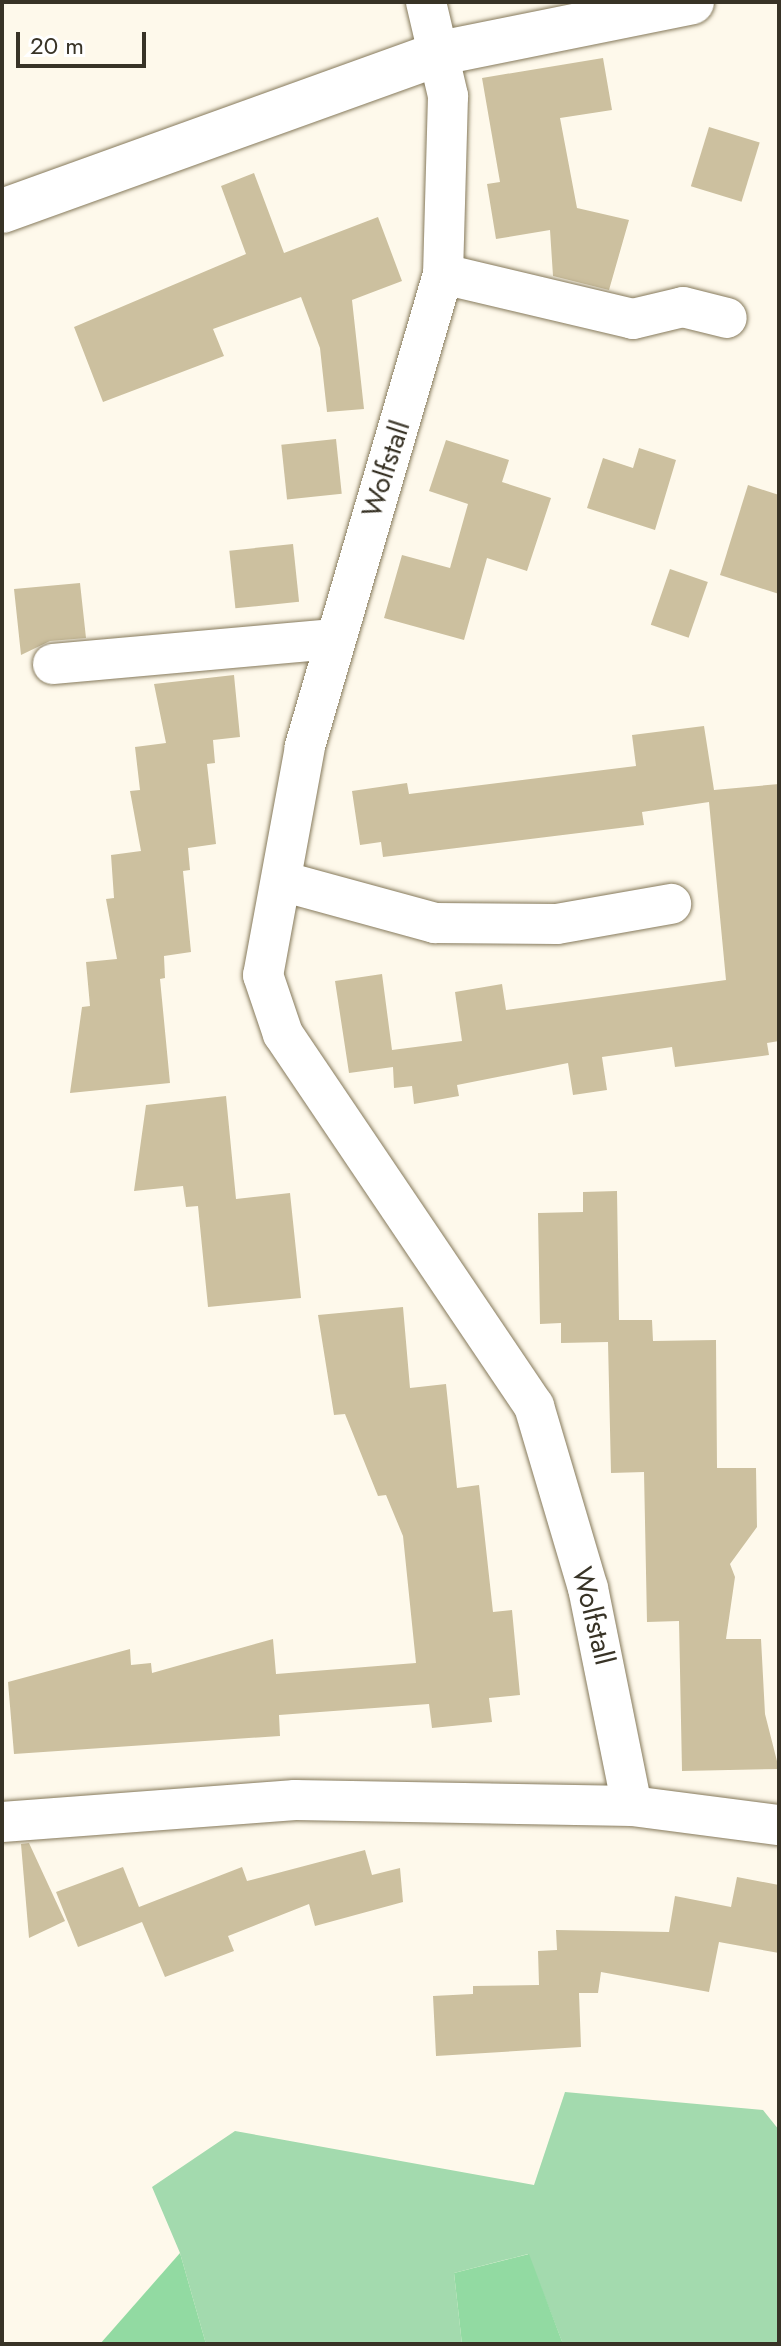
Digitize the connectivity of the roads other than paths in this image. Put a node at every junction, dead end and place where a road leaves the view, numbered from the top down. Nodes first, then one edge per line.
1 (426, 2) edge
2 (692, 2) edge
3 (440, 53) junction
4 (2, 211) edge
5 (443, 274) junction
6 (727, 318) dead end
7 (334, 639) junction
8 (53, 664) dead end
9 (285, 882) junction
10 (671, 904) dead end
11 (632, 1806) junction
12 (2, 1822) edge
13 (779, 1825) edge

1 - 3 street, Wolfstall
2 - 3 main road
3 - 4 main road
3 - 5 street, Wolfstall
5 - 6 street
5 - 7 street, Wolfstall
7 - 8 street
7 - 9 street, Wolfstall
9 - 10 street
9 - 11 street, Wolfstall
11 - 12 street
11 - 13 street

